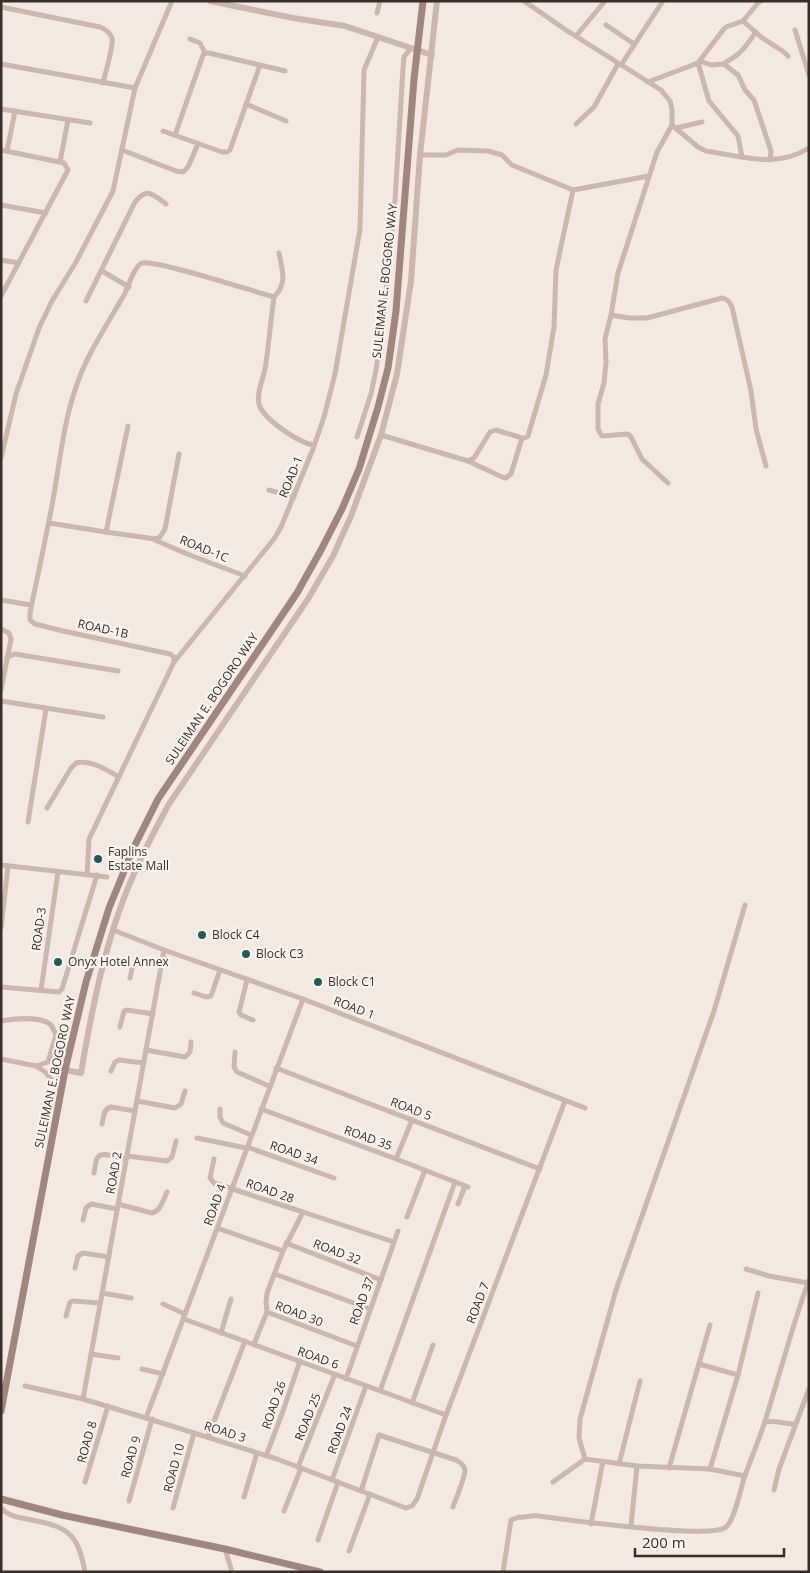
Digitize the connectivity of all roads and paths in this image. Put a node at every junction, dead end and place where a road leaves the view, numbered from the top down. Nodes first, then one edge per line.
1 (172, 1) edge
2 (210, 1) edge
3 (380, 1) edge
4 (423, 1) edge
5 (437, 1) edge
6 (524, 1) edge
7 (606, 1) edge
8 (663, 1) edge
9 (761, 1) edge
10 (1, 7) edge
11 (377, 13) dead end
12 (743, 21) junction
13 (606, 25) dead end
14 (796, 30) dead end
15 (756, 32) junction
16 (576, 36) junction
17 (378, 37) junction
18 (190, 39) dead end
19 (634, 44) junction
20 (414, 49) junction
21 (205, 53) junction
22 (432, 54) junction
23 (788, 56) dead end
24 (699, 62) junction
25 (1, 64) edge
26 (619, 64) junction
27 (724, 64) junction
28 (260, 65) junction
29 (286, 71) dead end
30 (809, 75) edge
31 (648, 82) junction
32 (103, 83) junction
33 (135, 88) junction
34 (246, 104) junction
35 (1, 109) edge
36 (15, 111) junction
37 (68, 120) junction
38 (286, 121) dead end
39 (702, 122) dead end
40 (90, 123) dead end
41 (576, 124) dead end
42 (674, 126) junction
43 (163, 131) dead end
44 (175, 135) junction
45 (198, 144) junction
46 (809, 148) edge
47 (122, 150) junction
48 (4, 151) edge
49 (420, 155) junction
50 (742, 157) junction
51 (770, 160) junction
52 (60, 162) junction
53 (650, 176) junction
54 (573, 190) junction
55 (166, 204) dead end
56 (1, 205) edge
57 (46, 213) junction
58 (279, 253) dead end
59 (1, 260) edge
60 (19, 263) junction
61 (102, 272) junction
62 (129, 287) junction
63 (1, 296) edge
64 (274, 297) junction
65 (86, 300) dead end
66 (611, 315) junction
67 (128, 426) dead end
68 (382, 435) junction
69 (357, 437) dead end
70 (522, 438) junction
71 (314, 445) dead end
72 (179, 454) dead end
73 (1, 458) edge
74 (473, 461) junction
75 (766, 466) dead end
76 (668, 483) dead end
77 (269, 490) dead end
78 (294, 497) junction
79 (49, 522) junction
80 (106, 532) junction
81 (155, 539) junction
82 (245, 576) junction
83 (1, 600) edge
84 (31, 605) junction
85 (1, 629) edge
86 (7, 657) junction
87 (174, 662) junction
88 (118, 671) dead end
89 (1, 690) edge
90 (1, 701) edge
91 (46, 709) junction
92 (103, 718) dead end
93 (119, 777) junction
94 (47, 808) dead end
95 (28, 822) dead end
96 (1, 865) edge
97 (8, 866) junction
98 (58, 872) junction
99 (87, 875) junction
100 (97, 876) junction
101 (107, 878) dead end
102 (745, 905) dead end
103 (1, 928) edge
104 (113, 930) junction
105 (164, 950) junction
106 (161, 966) junction
107 (220, 970) junction
108 (130, 978) dead end
109 (247, 980) junction
110 (1, 987) edge
111 (41, 990) junction
112 (194, 993) dead end
113 (303, 999) junction
114 (153, 1014) junction
115 (253, 1020) dead end
116 (1, 1021) edge
117 (120, 1026) dead end
118 (191, 1042) dead end
119 (71, 1044) junction
120 (146, 1050) junction
121 (235, 1052) dead end
122 (1, 1059) edge
123 (48, 1062) junction
124 (144, 1063) junction
125 (36, 1066) junction
126 (276, 1068) junction
127 (65, 1070) junction
128 (111, 1072) dead end
129 (269, 1086) junction
130 (185, 1091) dead end
131 (61, 1092) junction
132 (137, 1101) junction
133 (565, 1101) junction
134 (585, 1108) dead end
135 (220, 1109) dead end
136 (261, 1109) junction
137 (135, 1111) junction
138 (412, 1120) junction
139 (102, 1124) dead end
140 (251, 1135) junction
141 (197, 1138) dead end
142 (176, 1141) dead end
143 (247, 1148) junction
144 (127, 1157) junction
145 (396, 1159) junction
146 (214, 1160) dead end
147 (540, 1169) junction
148 (425, 1170) junction
149 (94, 1174) dead end
150 (334, 1178) dead end
151 (455, 1182) junction
152 (232, 1188) junction
153 (167, 1192) dead end
154 (458, 1204) dead end
155 (118, 1206) junction
156 (302, 1212) junction
157 (407, 1217) dead end
158 (83, 1220) dead end
159 (217, 1228) junction
160 (398, 1231) dead end
161 (394, 1242) junction
162 (286, 1243) junction
163 (282, 1251) junction
164 (108, 1257) junction
165 (75, 1268) dead end
166 (746, 1269) dead end
167 (274, 1274) junction
168 (381, 1280) junction
169 (808, 1281) edge
170 (102, 1293) junction
171 (758, 1293) dead end
172 (131, 1298) dead end
173 (231, 1299) dead end
174 (100, 1303) junction
175 (163, 1304) dead end
176 (370, 1309) junction
177 (267, 1312) junction
178 (66, 1316) dead end
179 (185, 1316) junction
180 (710, 1325) dead end
181 (221, 1333) junction
182 (244, 1341) junction
183 (254, 1344) junction
184 (433, 1345) dead end
185 (357, 1346) junction
186 (91, 1354) junction
187 (118, 1358) dead end
188 (300, 1361) junction
189 (699, 1364) junction
190 (142, 1369) dead end
191 (163, 1374) junction
192 (336, 1374) junction
193 (738, 1374) junction
194 (346, 1379) junction
195 (640, 1381) dead end
196 (25, 1386) dead end
197 (366, 1386) junction
198 (809, 1390) edge
199 (380, 1391) junction
200 (83, 1399) junction
201 (412, 1403) junction
202 (108, 1406) junction
203 (1, 1410) edge
204 (446, 1415) junction
205 (149, 1418) junction
206 (764, 1422) junction
207 (795, 1424) junction
208 (194, 1433) junction
209 (208, 1437) junction
210 (256, 1453) junction
211 (433, 1453) junction
212 (266, 1456) junction
213 (585, 1459) junction
214 (603, 1461) junction
215 (619, 1464) junction
216 (637, 1466) junction
217 (299, 1468) junction
218 (670, 1468) junction
219 (710, 1469) junction
220 (745, 1476) junction
221 (332, 1480) junction
222 (85, 1482) dead end
223 (338, 1482) junction
224 (553, 1482) dead end
225 (774, 1490) dead end
226 (361, 1491) junction
227 (370, 1494) junction
228 (244, 1497) dead end
229 (1, 1498) edge
230 (129, 1501) dead end
231 (453, 1507) dead end
232 (1, 1508) edge
233 (174, 1508) dead end
234 (406, 1508) joint
235 (284, 1511) dead end
236 (591, 1524) junction
237 (631, 1526) junction
238 (318, 1540) dead end
239 (226, 1550) junction
240 (349, 1551) dead end
241 (85, 1572) edge
242 (232, 1572) edge
243 (320, 1572) edge
244 (503, 1572) edge

1 - 33 street
2 - 17 street
3 - 11 street
4 - 20 main road, SULEIMAN E. BOGORO WAY
5 - 22 street, SULEIMAN E. BOGORO WAY
6 - 16 street
7 - 16 street
8 - 19 street
9 - 12 street
10 - 32 street
12 - 15 street
12 - 24 street
13 - 19 street
14 - 30 street
15 - 23 street
15 - 27 street
16 - 26 street
17 - 20 street
17 - 78 street, ROAD-1
18 - 21 street
19 - 26 street
20 - 22 street
20 - 69 street
20 - 119 main road, SULEIMAN E. BOGORO WAY
21 - 28 street
21 - 44 street
22 - 49 street, SULEIMAN E. BOGORO WAY
24 - 27 street
24 - 31 street
24 - 50 street
25 - 32 street
26 - 31 street
26 - 41 street
27 - 51 street
28 - 29 street
28 - 34 street
31 - 42 street
32 - 33 street
33 - 47 street
34 - 38 street
34 - 45 street
35 - 36 street
36 - 37 street
36 - 48 street
37 - 40 street
37 - 52 street
39 - 42 street
42 - 50 street
42 - 53 street
43 - 44 street
44 - 45 street
45 - 47 street
46 - 51 street
47 - 73 street
48 - 52 street
49 - 54 street
49 - 68 street, SULEIMAN E. BOGORO WAY
50 - 51 street
52 - 57 street
53 - 54 street
53 - 66 street
54 - 70 street
55 - 61 street
56 - 57 street
57 - 60 street
58 - 64 street
59 - 60 street
60 - 63 street
61 - 62 street
61 - 65 street
62 - 64 street
62 - 79 street
64 - 71 street
66 - 75 street
66 - 76 street
67 - 80 street
68 - 74 street
68 - 104 street, SULEIMAN E. BOGORO WAY
70 - 74 street
70 - 74 street
72 - 81 street
77 - 78 street
78 - 82 street, ROAD-1
79 - 80 street, ROAD-1C
79 - 84 street
80 - 81 street, ROAD-1C
81 - 82 street, ROAD-1C
82 - 87 street, ROAD-1
83 - 84 street
84 - 87 street, ROAD-1B
85 - 86 street
86 - 88 street
86 - 89 street
87 - 93 street, ROAD-1
90 - 91 street
91 - 92 street
91 - 95 street
93 - 94 street
93 - 99 street, ROAD-1
96 - 97 street
97 - 98 street
97 - 103 street
98 - 99 street
98 - 111 street, ROAD-3
99 - 100 street
100 - 101 street
100 - 111 street
102 - 213 street
104 - 105 street, ROAD 1
104 - 127 street, SULEIMAN E. BOGORO WAY
105 - 106 street, ROAD 2
105 - 107 street, ROAD 1
106 - 108 street
106 - 114 street, ROAD 2
107 - 109 street, ROAD 1
107 - 112 street
109 - 113 street, ROAD 1
109 - 115 street
110 - 111 street
113 - 126 street, ROAD 4
113 - 133 street, ROAD 1
114 - 117 street
114 - 120 street, ROAD 2
116 - 123 street
118 - 120 street
119 - 123 street
119 - 127 main road, SULEIMAN E. BOGORO WAY
120 - 124 street, ROAD 2
121 - 129 street
122 - 125 street
123 - 125 street
124 - 128 street
124 - 132 street, ROAD 2
125 - 131 street
126 - 129 street, ROAD 4
126 - 138 street, ROAD 5
127 - 131 main road, SULEIMAN E. BOGORO WAY
129 - 136 street, ROAD 4
130 - 132 street
131 - 203 main road, SULEIMAN E. BOGORO WAY
132 - 137 street, ROAD 2
133 - 134 street, ROAD 1
133 - 147 street, ROAD 7
135 - 140 street
136 - 140 street, ROAD 4
136 - 145 street, ROAD 35
137 - 139 street
137 - 144 street, ROAD 2
138 - 145 street
138 - 147 street, ROAD 5
140 - 143 street, ROAD 4
141 - 143 street, ROAD 34
142 - 144 street
143 - 150 street, ROAD 34
143 - 152 street, ROAD 4
144 - 149 street
144 - 155 street, ROAD 2
145 - 148 street, ROAD 35
146 - 152 street, ROAD 28
147 - 204 street, ROAD 7
148 - 151 street, ROAD 35
148 - 157 street
151 - 154 street, ROAD 35
151 - 199 street
152 - 156 street, ROAD 28
152 - 159 street, ROAD 4
153 - 155 street
155 - 158 street
155 - 164 street, ROAD 2
156 - 161 street, ROAD 28
156 - 162 street
159 - 163 street
159 - 179 street, ROAD 4
160 - 161 street, ROAD 37
161 - 168 street, ROAD 37
162 - 163 street
162 - 168 street, ROAD 32
163 - 167 street
164 - 165 street
164 - 170 street, ROAD 2
166 - 169 street
167 - 176 street
167 - 177 street
168 - 176 street, ROAD 37
169 - 206 street
170 - 172 street
170 - 174 street, ROAD 2
171 - 193 street
173 - 181 street
174 - 178 street
174 - 186 street, ROAD 2
175 - 179 street, ROAD 6
176 - 185 street, ROAD 37
177 - 183 street, ROAD 30
177 - 185 street, ROAD 30
179 - 181 street, ROAD 6
179 - 191 street, ROAD 4
180 - 189 street
181 - 182 street, ROAD 6
182 - 183 street, ROAD 6
182 - 209 street
183 - 188 street, ROAD 6
184 - 201 street
185 - 194 street, ROAD 37
186 - 187 street
186 - 200 street, ROAD 2
188 - 192 street, ROAD 6
188 - 212 street, ROAD 26
189 - 193 street
189 - 218 street
190 - 191 street
191 - 205 street, ROAD 4
192 - 194 street, ROAD 6
192 - 217 street, ROAD 25
193 - 219 street
194 - 197 street, ROAD 6
195 - 215 street
196 - 200 street, ROAD 3
197 - 199 street, ROAD 6
197 - 221 street, ROAD 24
198 - 207 street
199 - 201 street, ROAD 6
200 - 202 street, ROAD 3
201 - 204 street, ROAD 6
202 - 205 street, ROAD 3
202 - 222 street, ROAD 8
204 - 211 street, ROAD 7
205 - 208 street, ROAD 3
205 - 230 street, ROAD 9
206 - 207 street
206 - 220 street
207 - 225 street
208 - 209 street, ROAD 3
208 - 233 street, ROAD 10
209 - 210 street, ROAD 3
210 - 212 street, ROAD 3
210 - 228 street
211 - 226 street
211 - 231 street
211 - 234 street, ROAD 7
212 - 217 street, ROAD 3
213 - 214 street
213 - 224 street
214 - 215 street
214 - 236 street
215 - 216 street
216 - 218 street
216 - 237 street
217 - 221 street, ROAD 3
217 - 235 street, ROAD 25
218 - 219 street
219 - 220 street
220 - 237 street
221 - 223 street, ROAD 3
223 - 226 street, ROAD 3
223 - 238 street
226 - 227 street, ROAD 3
227 - 234 street, ROAD 3
227 - 240 street
229 - 239 main road
232 - 241 street
236 - 237 street
236 - 244 street
239 - 242 street
239 - 243 main road

